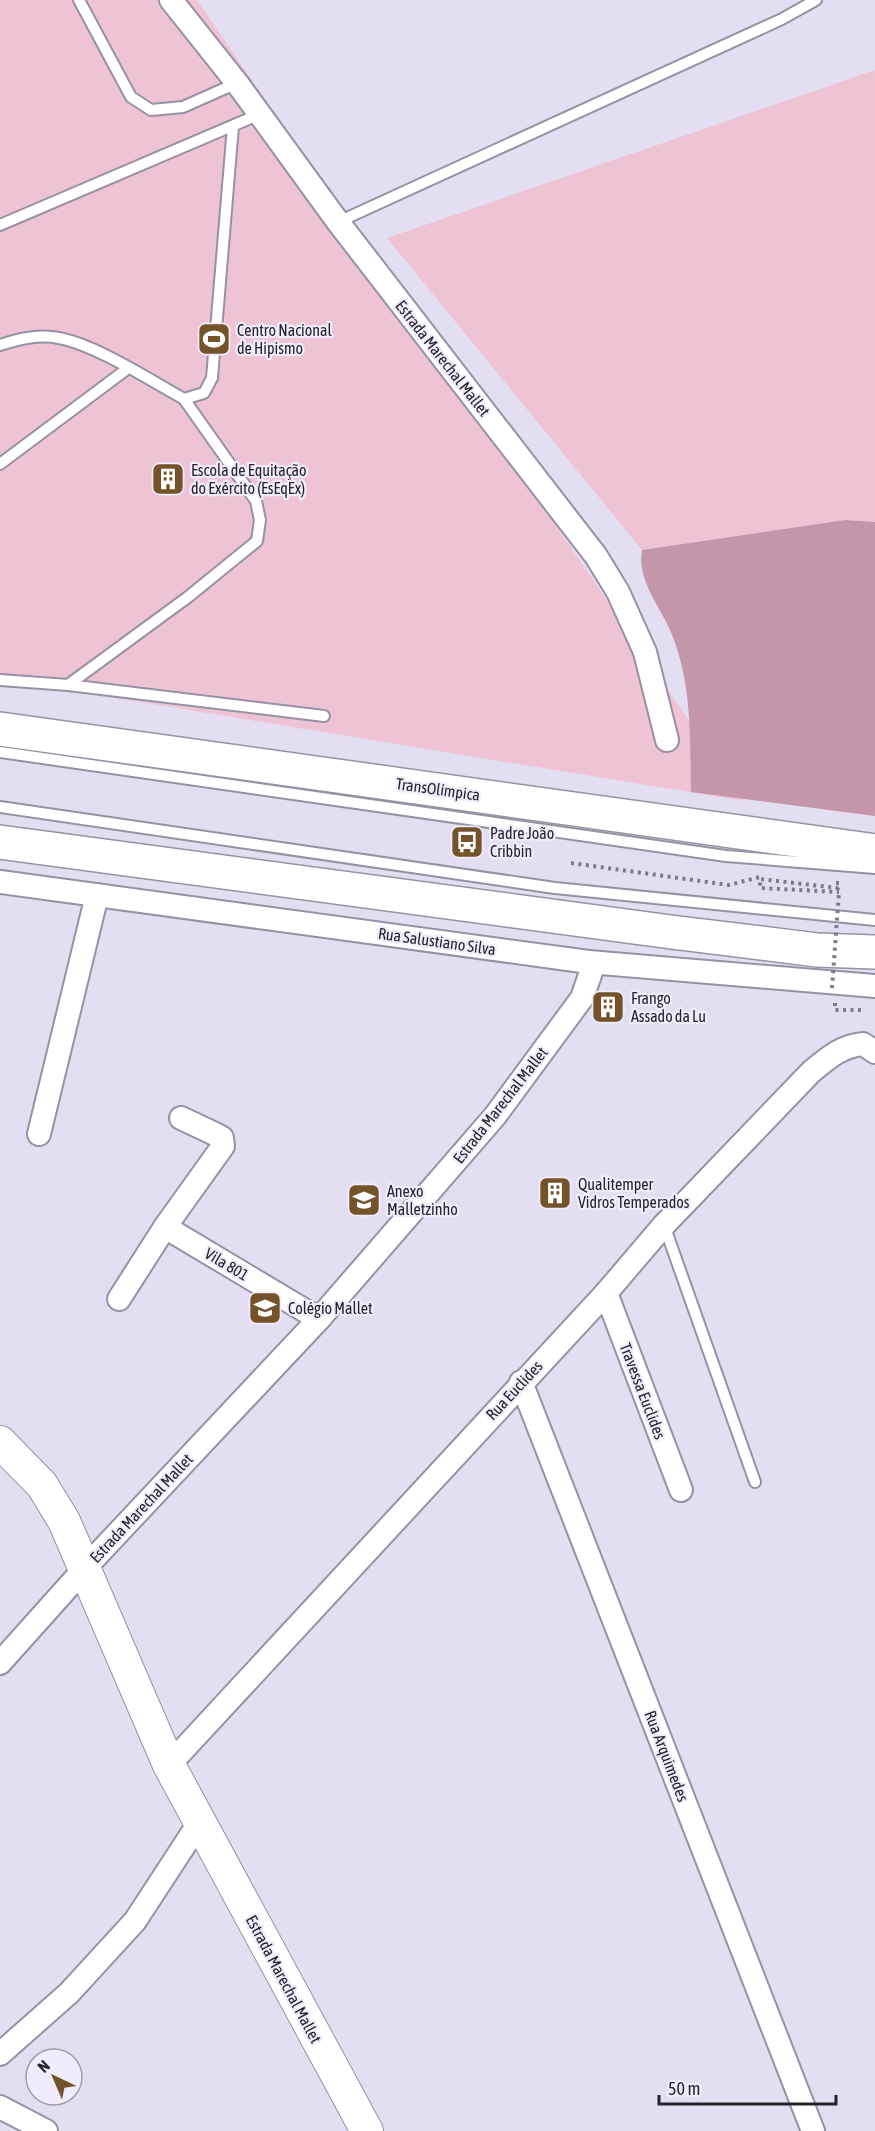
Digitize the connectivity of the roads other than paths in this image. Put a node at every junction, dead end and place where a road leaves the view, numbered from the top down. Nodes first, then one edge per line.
1 (79, 0) edge
2 (171, 0) edge
3 (816, 0) edge
4 (237, 83) junction
5 (260, 114) junction
6 (233, 126) junction
7 (338, 222) junction
8 (0, 225) edge
9 (0, 345) edge
10 (127, 369) junction
11 (184, 399) junction
12 (0, 464) edge
13 (0, 680) edge
14 (68, 685) junction
15 (324, 716) dead end
16 (0, 729) edge
17 (667, 740) dead end
18 (0, 752) edge
19 (0, 807) edge
20 (0, 842) edge
21 (0, 848) edge
22 (47, 848) junction
23 (875, 851) edge
24 (875, 868) edge
25 (0, 882) edge
26 (97, 895) junction
27 (875, 920) edge
28 (875, 952) edge
29 (590, 962) junction
30 (875, 986) edge
31 (875, 1052) edge
32 (181, 1118) dead end
33 (39, 1134) dead end
34 (664, 1225) junction
35 (165, 1227) junction
36 (606, 1293) junction
37 (119, 1299) dead end
38 (319, 1319) junction
39 (521, 1382) junction
40 (0, 1442) edge
41 (755, 1482) dead end
42 (681, 1490) dead end
43 (85, 1568) junction
44 (0, 1663) edge
45 (169, 1765) junction
46 (200, 1823) junction
47 (0, 2054) edge
48 (0, 2107) edge
49 (46, 2131) edge
50 (367, 2131) edge
51 (813, 2131) edge

1 - 4 lane
2 - 4 street, Estrada Marechal Mallet
3 - 7 lane
4 - 5 street, Estrada Marechal Mallet
5 - 6 lane
5 - 7 street, Estrada Marechal Mallet
6 - 8 lane
6 - 11 lane
7 - 17 street, Estrada Marechal Mallet
9 - 10 lane
10 - 11 lane
10 - 12 lane
11 - 14 lane
13 - 14 lane
14 - 15 lane
16 - 23 highway, TransOlímpica
18 - 24 lane, TransOlímpica
19 - 27 lane
20 - 22 highway
21 - 22 highway
22 - 28 highway
25 - 26 street, Rua Salustiano Silva
26 - 29 street, Rua Salustiano Silva
26 - 33 street
29 - 30 street, Rua Salustiano Silva
29 - 38 street, Estrada Marechal Mallet
31 - 34 street, Rua Euclides
32 - 35 street
34 - 36 street, Rua Euclides
34 - 41 lane
35 - 37 street
35 - 38 street, Vila 801
36 - 39 street, Rua Euclides
36 - 42 street, Travessa Euclides
38 - 43 street, Estrada Marechal Mallet
39 - 45 street, Rua Euclides
39 - 51 street, Rua Arquimedes
40 - 43 street
43 - 44 street
43 - 45 street, Estrada Marechal Mallet
45 - 46 street, Estrada Marechal Mallet
46 - 47 street
46 - 50 street, Estrada Marechal Mallet
48 - 49 street

